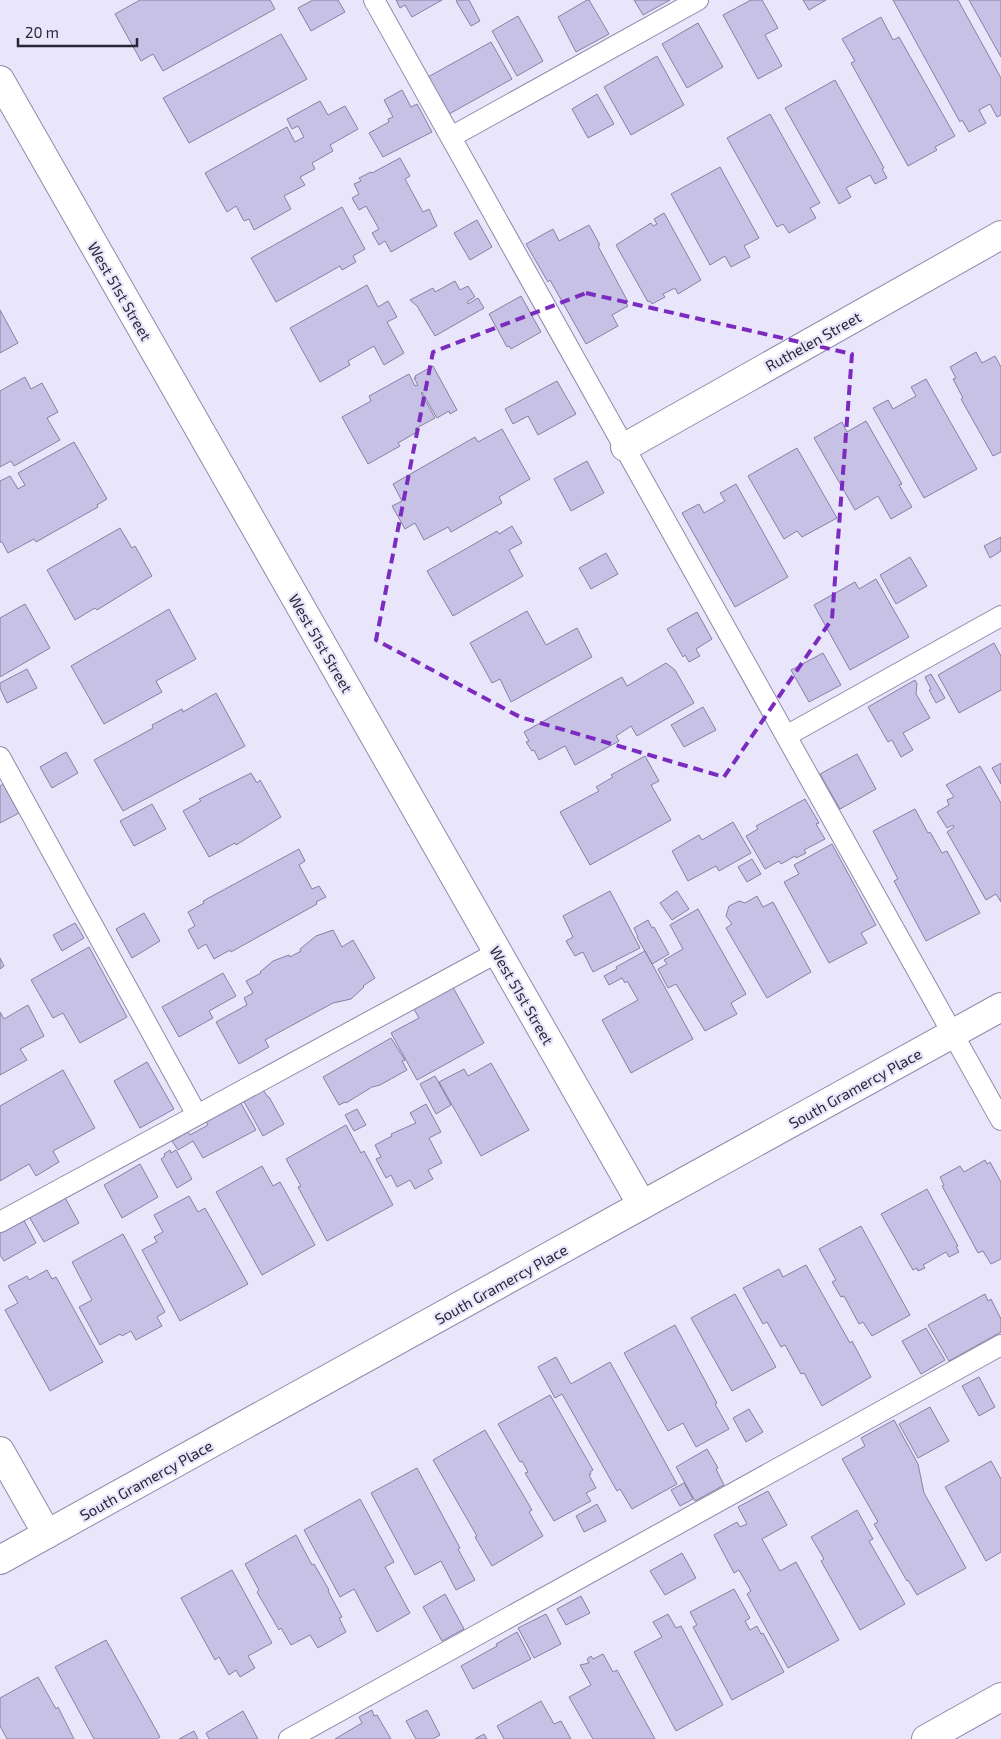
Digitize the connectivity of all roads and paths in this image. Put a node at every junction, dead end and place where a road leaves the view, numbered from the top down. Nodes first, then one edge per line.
1 (374, 0) edge
2 (698, 0) edge
3 (0, 80) edge
4 (451, 137) junction
5 (1001, 235) edge
6 (625, 447) junction
7 (1001, 616) edge
8 (786, 736) junction
9 (0, 757) edge
10 (498, 952) junction
11 (1001, 1007) edge
12 (952, 1034) junction
13 (197, 1115) junction
14 (1001, 1120) edge
15 (642, 1206) junction
16 (0, 1222) edge
17 (1001, 1345) edge
18 (0, 1451) edge
19 (47, 1534) junction
20 (0, 1560) edge
21 (1001, 1697) edge
22 (289, 1739) edge
23 (926, 1739) edge

1 - 4 lane
2 - 4 lane
3 - 10 street, West 51st Street
4 - 6 lane
5 - 6 street, Ruthelen Street
6 - 8 lane
7 - 8 lane
8 - 12 lane
9 - 13 lane
10 - 13 lane
10 - 15 street, West 51st Street
11 - 12 street, South Gramercy Place
12 - 14 lane
12 - 15 street, South Gramercy Place
13 - 16 lane
15 - 19 street, South Gramercy Place
17 - 22 lane
18 - 19 street
19 - 20 street, South Gramercy Place
21 - 23 street

